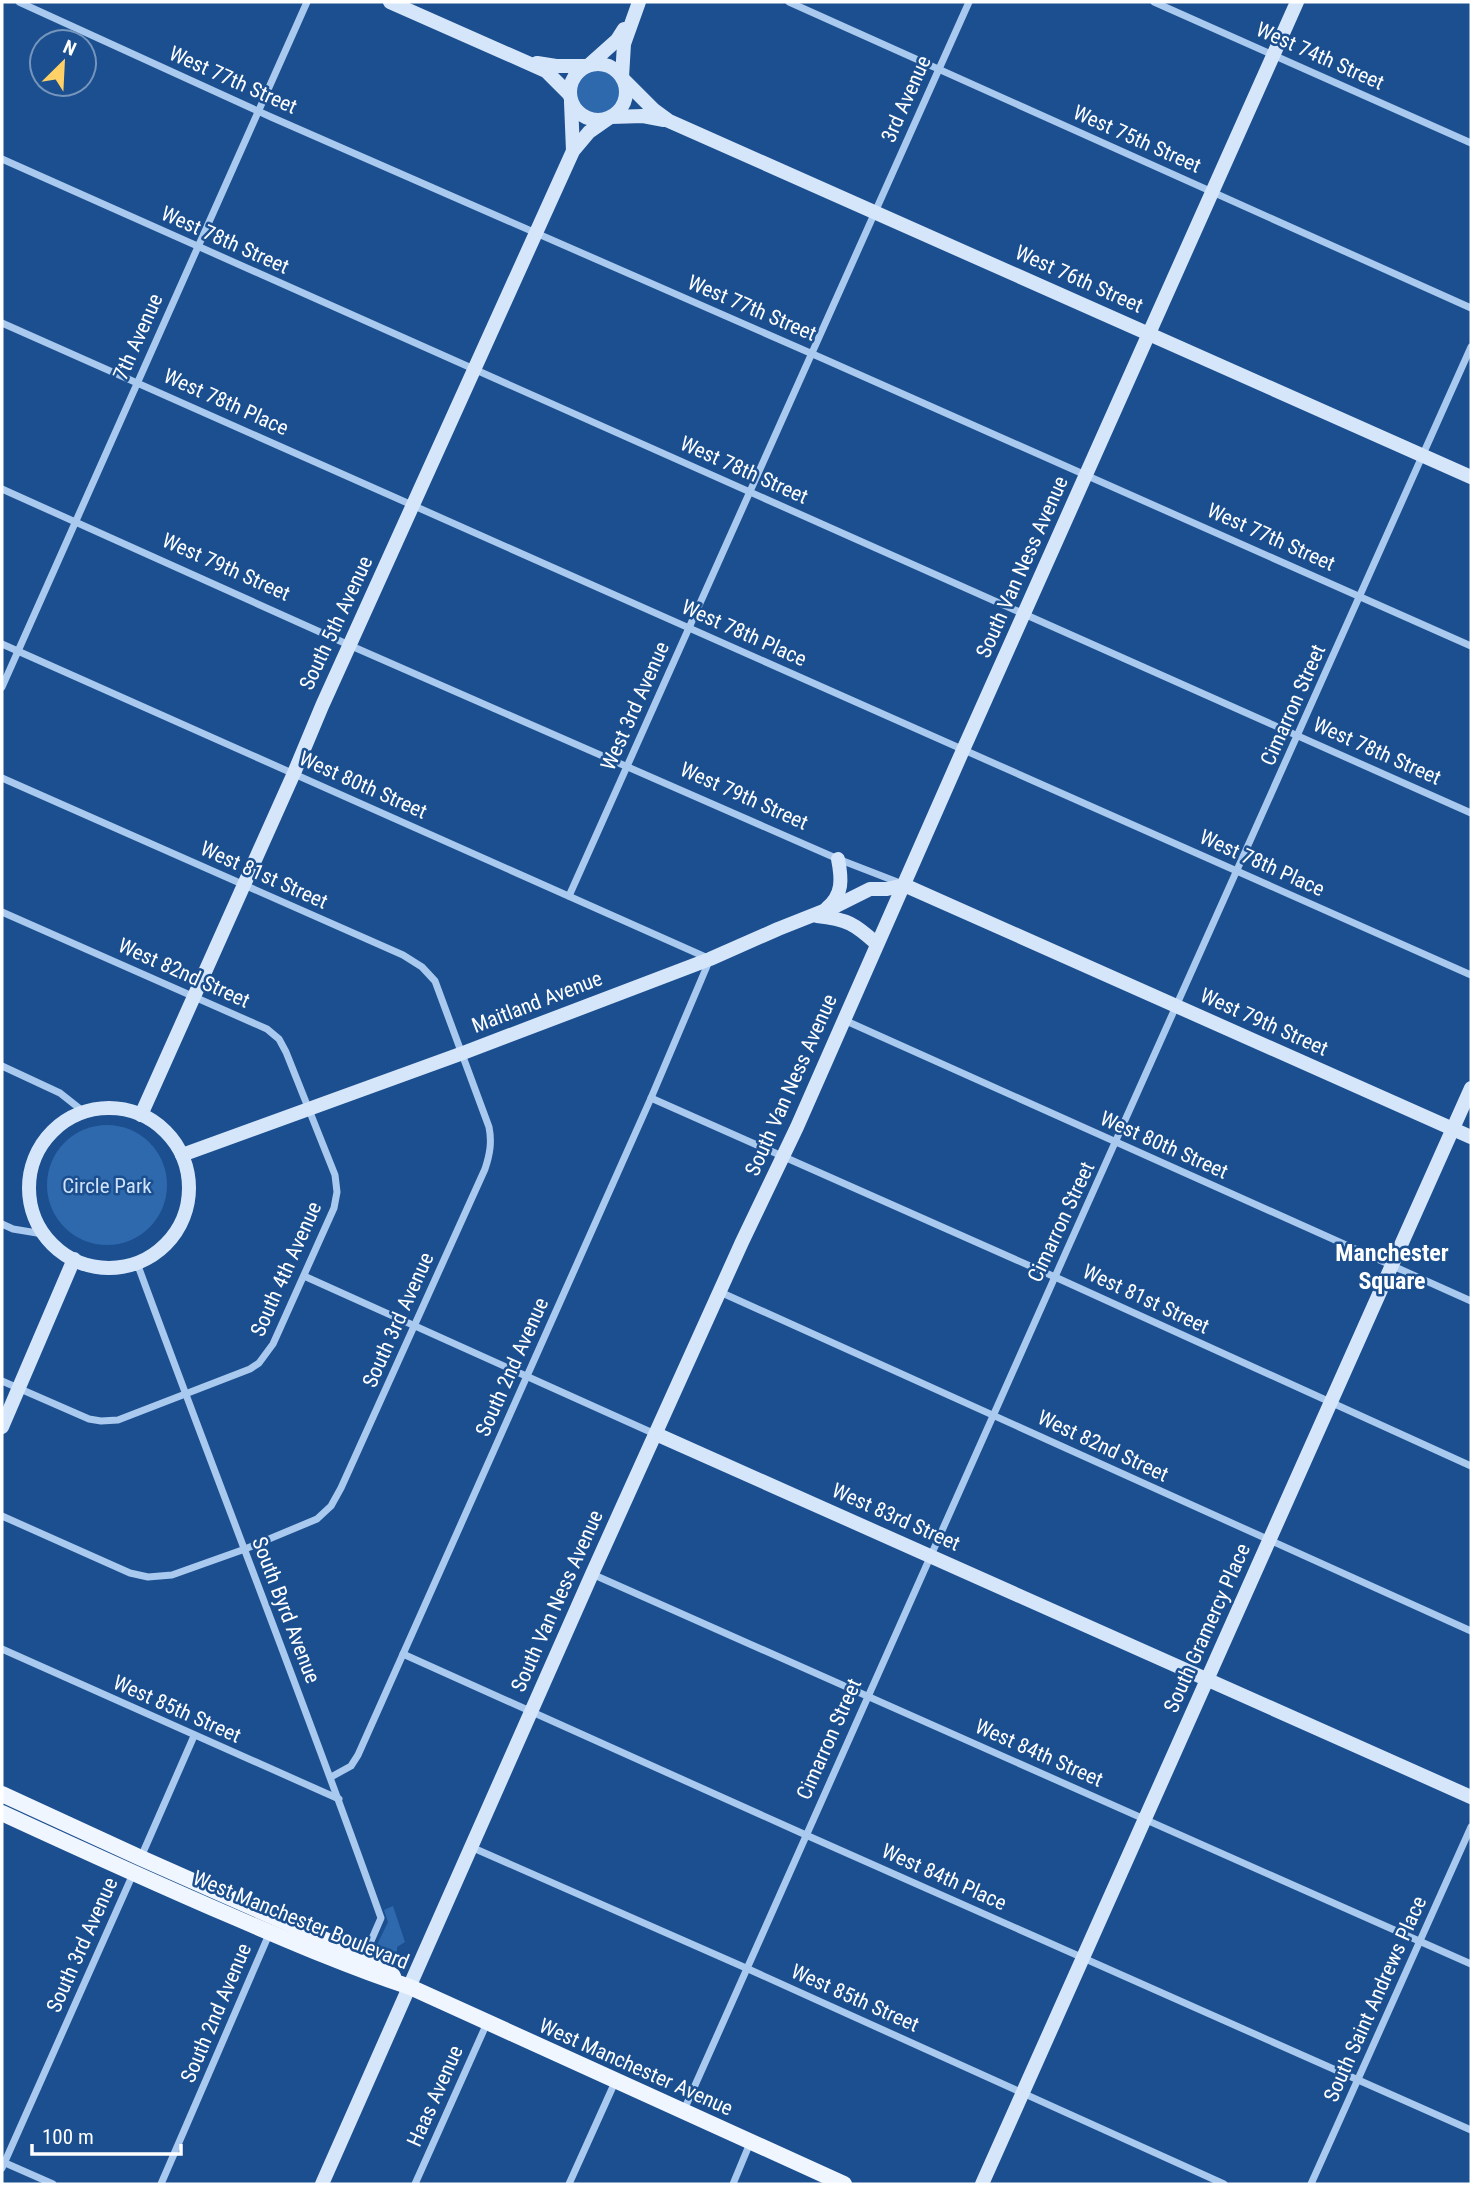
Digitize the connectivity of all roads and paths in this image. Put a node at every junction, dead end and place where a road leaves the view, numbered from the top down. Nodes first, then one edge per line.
1 (19, 2) edge
2 (307, 2) edge
3 (390, 2) edge
4 (639, 2) edge
5 (789, 2) edge
6 (969, 2) edge
7 (1154, 2) edge
8 (1297, 2) edge
9 (632, 17) junction
10 (1273, 54) junction
11 (525, 61) junction
12 (588, 66) junction
13 (938, 69) junction
14 (623, 79) junction
15 (570, 96) junction
16 (258, 111) junction
17 (610, 117) junction
18 (669, 121) junction
19 (1471, 143) edge
20 (573, 151) junction
21 (2, 159) edge
22 (1212, 192) junction
23 (874, 212) junction
24 (535, 233) junction
25 (197, 246) junction
26 (1471, 308) edge
27 (2, 323) edge
28 (1150, 333) junction
29 (1471, 347) edge
30 (811, 353) junction
31 (474, 369) junction
32 (138, 382) junction
33 (1423, 455) junction
34 (1087, 474) junction
35 (1471, 477) edge
36 (2, 489) edge
37 (750, 492) junction
38 (413, 506) junction
39 (74, 521) junction
40 (1360, 596) junction
41 (1024, 614) junction
42 (689, 628) junction
43 (2, 644) edge
44 (349, 646) junction
45 (1471, 646) edge
46 (18, 651) junction
47 (2, 687) edge
48 (1299, 736) junction
49 (963, 750) junction
50 (626, 767) junction
51 (294, 773) junction
52 (2, 778) edge
53 (1471, 813) edge
54 (838, 859) junction
55 (1237, 872) junction
56 (243, 885) junction
57 (904, 885) junction
58 (569, 896) junction
59 (2, 912) edge
60 (817, 914) junction
61 (877, 944) junction
62 (710, 959) junction
63 (1471, 975) edge
64 (193, 995) junction
65 (1178, 1007) junction
66 (844, 1020) junction
67 (463, 1053) junction
68 (2, 1066) edge
69 (1471, 1088) edge
70 (651, 1098) junction
71 (310, 1109) junction
72 (84, 1112) junction
73 (141, 1115) junction
74 (1453, 1129) junction
75 (1471, 1137) edge
76 (1116, 1143) junction
77 (182, 1155) junction
78 (782, 1157) junction
79 (2, 1224) edge
80 (43, 1234) junction
81 (74, 1259) junction
82 (137, 1263) junction
83 (1392, 1266) junction
84 (304, 1276) junction
85 (1055, 1277) junction
86 (720, 1292) junction
87 (1471, 1301) edge
88 (415, 1325) junction
89 (528, 1375) junction
90 (2, 1381) edge
91 (19, 1388) junction
92 (185, 1395) junction
93 (1331, 1403) junction
94 (993, 1415) junction
95 (2, 1427) edge
96 (656, 1434) junction
97 (1471, 1465) edge
98 (2, 1516) edge
99 (1269, 1541) junction
100 (245, 1549) junction
101 (931, 1556) junction
102 (592, 1574) junction
103 (1471, 1632) edge
104 (2, 1649) edge
105 (403, 1654) junction
106 (1207, 1679) junction
107 (868, 1696) junction
108 (531, 1711) junction
109 (194, 1736) junction
110 (331, 1777) junction
111 (2, 1794) edge
112 (1471, 1797) edge
113 (339, 1799) junction
114 (2, 1813) edge
115 (1144, 1819) junction
116 (1471, 1827) edge
117 (806, 1835) junction
118 (471, 1847) junction
119 (141, 1858) junction
120 (134, 1873) junction
121 (270, 1932) junction
122 (1420, 1942) junction
123 (1083, 1957) junction
124 (361, 1963) junction
125 (1471, 1964) edge
126 (746, 1968) junction
127 (410, 1987) junction
128 (487, 2022) junction
129 (1359, 2079) junction
130 (615, 2082) junction
131 (1022, 2092) junction
132 (683, 2112) junction
133 (1471, 2130) edge
134 (751, 2142) junction
135 (3, 2164) edge
136 (53, 2184) edge
137 (161, 2184) edge
138 (322, 2184) edge
139 (415, 2184) edge
140 (569, 2184) edge
141 (733, 2184) edge
142 (845, 2184) edge
143 (982, 2184) edge
144 (1224, 2184) edge
145 (1311, 2184) edge

1 - 16 street, West 77th Street
2 - 16 street, 7th Avenue
3 - 11 street
4 - 9 street
5 - 13 street, West 75th Street
6 - 13 street, 3rd Avenue
7 - 10 street, West 74th Street
8 - 10 street, South Van Ness Avenue
9 - 12 street
9 - 14 street
10 - 19 street, West 74th Street
10 - 22 street, South Van Ness Avenue
11 - 12 street
11 - 15 street
12 - 14 street
12 - 15 street
13 - 22 street, West 75th Street
13 - 23 street, 3rd Avenue
14 - 17 street
14 - 18 street, West 76th Street
15 - 17 street
15 - 20 street, South 5th Avenue
16 - 24 street, West 77th Street
16 - 25 street, 7th Avenue
17 - 18 street, West 76th Street
17 - 20 street, South 5th Avenue
18 - 23 street, West 76th Street
20 - 24 street, South 5th Avenue
21 - 25 street, West 78th Street
22 - 26 street, West 75th Street
22 - 28 street, South Van Ness Avenue
23 - 28 street, West 76th Street
23 - 30 street
24 - 30 street, West 77th Street
24 - 31 street, South 5th Avenue
25 - 31 street, West 78th Street
25 - 32 street, 7th Avenue
27 - 32 street, West 78th Place
28 - 33 street, West 76th Street
28 - 34 street, South Van Ness Avenue
29 - 33 street, Cimarron Street
30 - 34 street, West 77th Street
30 - 37 street
31 - 37 street, West 78th Street
31 - 38 street, South 5th Avenue
32 - 38 street, West 78th Place
32 - 39 street, 7th Avenue
33 - 35 street, West 76th Street
33 - 40 street, Cimarron Street
34 - 40 street, West 77th Street
34 - 41 street, South Van Ness Avenue
36 - 39 street, West 79th Street
37 - 41 street, West 78th Street
37 - 42 street, West 3rd Avenue
38 - 42 street, West 78th Place
38 - 44 street, South 5th Avenue
39 - 44 street, West 79th Street
39 - 46 street, 7th Avenue
40 - 45 street, West 77th Street
40 - 48 street, Cimarron Street
41 - 48 street, West 78th Street
41 - 49 street, South Van Ness Avenue
42 - 49 street, West 78th Place
42 - 50 street, West 3rd Avenue
43 - 46 street, West 80th Street
44 - 50 street, West 79th Street
44 - 51 street, South 5th Avenue
46 - 47 street, 7th Avenue
46 - 51 street, West 80th Street
48 - 53 street, West 78th Street
48 - 55 street, Cimarron Street
49 - 55 street, West 78th Place
49 - 57 street, South Van Ness Avenue
50 - 54 street, West 79th Street
50 - 58 street, West 3rd Avenue
51 - 56 street, South 5th Avenue
51 - 58 street, West 80th Street
52 - 56 street, West 81st Street
54 - 57 street, West 79th Street
54 - 60 street
55 - 63 street, West 78th Place
55 - 65 street, Cimarron Street
56 - 64 street, South 5th Avenue
56 - 67 street, West 81st Street
57 - 60 street, Maitland Avenue
57 - 61 street, South Van Ness Avenue
57 - 65 street, West 79th Street
58 - 62 street, West 80th Street
59 - 64 street, West 82nd Street
60 - 61 street
60 - 62 street, Maitland Avenue
61 - 66 street, South Van Ness Avenue
62 - 67 street, Maitland Avenue
62 - 70 street, South 2nd Avenue
64 - 71 street, West 82nd Street
64 - 73 street, South 5th Avenue
65 - 74 street, West 79th Street
65 - 76 street, Cimarron Street
66 - 76 street, West 80th Street
66 - 78 street, South Van Ness Avenue
67 - 71 street, Maitland Avenue
67 - 88 street, South 3rd Avenue
68 - 72 street
69 - 74 street, South Gramercy Place
70 - 78 street, West 81st Street
70 - 89 street, South 2nd Avenue
71 - 77 street, Maitland Avenue
71 - 84 street, South 4th Avenue
72 - 73 street
72 - 80 street
73 - 77 street
74 - 75 street, West 79th Street
74 - 83 street, South Gramercy Place
76 - 83 street, West 80th Street
76 - 85 street, Cimarron Street
77 - 82 street
78 - 85 street, West 81st Street
78 - 86 street, South Van Ness Avenue
79 - 80 street
80 - 81 street
81 - 82 street
81 - 91 street
82 - 92 street, South Byrd Avenue
83 - 87 street, West 80th Street
83 - 93 street, South Gramercy Place
84 - 88 street, West 83rd Street
84 - 92 street, South 4th Avenue
85 - 93 street, West 81st Street
85 - 94 street, Cimarron Street
86 - 94 street, West 82nd Street
86 - 96 street, South Van Ness Avenue
88 - 89 street, West 83rd Street
88 - 100 street, South 3rd Avenue
89 - 96 street, West 83rd Street
89 - 105 street, South 2nd Avenue
90 - 91 street
91 - 92 street
91 - 95 street
92 - 100 street, South Byrd Avenue
93 - 97 street, West 81st Street
93 - 99 street, South Gramercy Place
94 - 99 street, West 82nd Street
94 - 101 street, Cimarron Street
96 - 101 street, West 83rd Street
96 - 102 street, South Van Ness Avenue
98 - 100 street
99 - 103 street, West 82nd Street
99 - 106 street, South Gramercy Place
100 - 110 street, South Byrd Avenue
101 - 106 street, West 83rd Street
101 - 107 street, Cimarron Street
102 - 107 street, West 84th Street
102 - 108 street, South Van Ness Avenue
104 - 109 street, West 85th Street
105 - 108 street, West 84th Place
105 - 110 street, South 2nd Avenue
106 - 112 street, West 83rd Street
106 - 115 street, South Gramercy Place
107 - 115 street, West 84th Street
107 - 117 street, Cimarron Street
108 - 117 street, West 84th Place
108 - 118 street, South Van Ness Avenue
109 - 113 street, West 85th Street
109 - 119 street, South 3rd Avenue
110 - 113 street, South Byrd Avenue
111 - 119 main road, West Manchester Boulevard
113 - 124 street, South Byrd Avenue
114 - 120 main road, West Manchester Boulevard
115 - 122 street, West 84th Street
115 - 123 street, South Gramercy Place
116 - 122 street, South Saint Andrews Place
117 - 123 street, West 84th Place
117 - 126 street, Cimarron Street
118 - 126 street, West 85th Street
118 - 127 street, South Van Ness Avenue
119 - 120 street, South 3rd Avenue
119 - 124 main road, West Manchester Boulevard
120 - 121 main road, West Manchester Boulevard
120 - 135 street, South 3rd Avenue
121 - 124 main road, West Manchester Boulevard
121 - 137 street, South 2nd Avenue
122 - 125 street, West 84th Street
122 - 129 street, South Saint Andrews Place
123 - 129 street, West 84th Place
123 - 131 street, South Gramercy Place
124 - 127 main road, West Manchester Boulevard
126 - 131 street, West 85th Street
126 - 132 street, Cimarron Street
127 - 128 main road, West Manchester Avenue
127 - 138 street, South Van Ness Avenue
128 - 130 main road, West Manchester Avenue
128 - 139 street, Haas Avenue
129 - 133 street, West 84th Place
129 - 145 street, South Saint Andrews Place
130 - 132 main road, West Manchester Avenue
130 - 140 street
131 - 143 street, South Gramercy Place
131 - 144 street, West 85th Street
132 - 134 main road, West Manchester Avenue
134 - 141 street
134 - 142 main road, West Manchester Avenue
135 - 136 street

